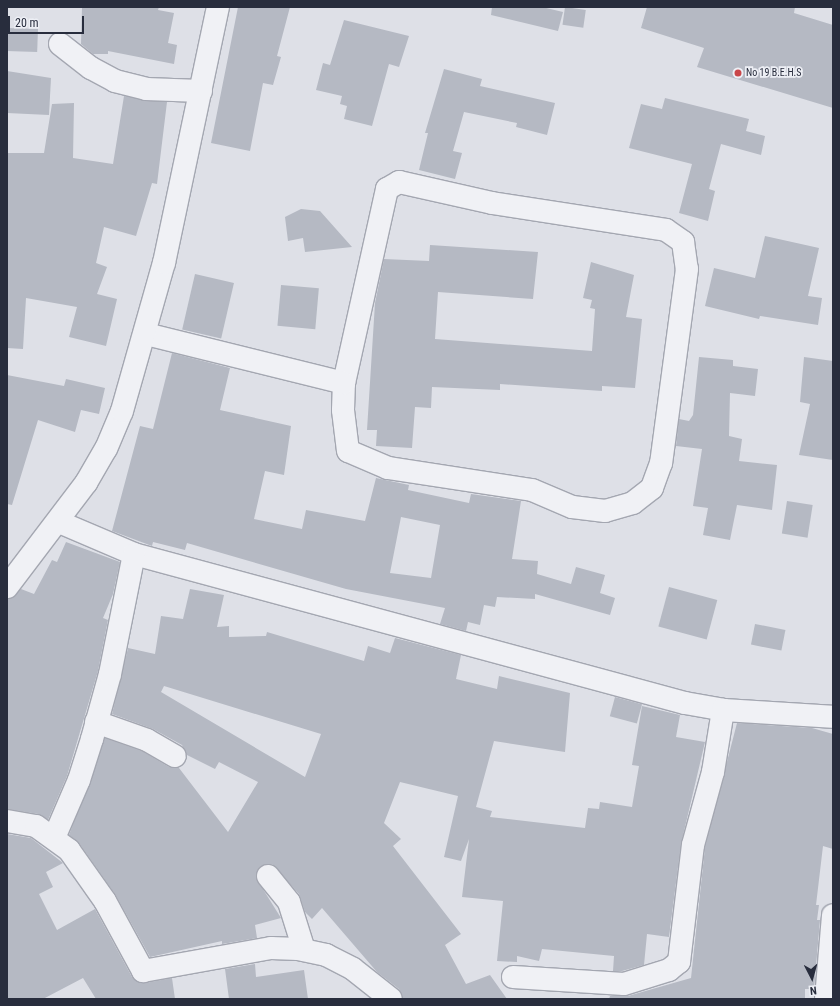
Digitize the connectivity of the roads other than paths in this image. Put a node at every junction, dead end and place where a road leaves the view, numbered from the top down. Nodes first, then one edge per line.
1 (218, 7) edge
2 (60, 44) dead end
3 (201, 91) junction
4 (146, 334) junction
5 (344, 383) junction
6 (59, 522) junction
7 (134, 554) junction
8 (7, 587) edge
9 (723, 710) junction
10 (833, 717) edge
11 (96, 722) junction
12 (175, 756) dead end
13 (7, 821) edge
14 (54, 838) junction
15 (268, 876) dead end
16 (833, 915) edge
17 (304, 950) junction
18 (513, 977) dead end
19 (391, 999) edge
20 (826, 999) edge

1 - 3 street
2 - 3 street
3 - 4 street
4 - 5 street
4 - 6 street
5 - 5 street
6 - 7 street
6 - 8 street
7 - 9 street
7 - 11 street
9 - 10 street
9 - 18 street
11 - 12 street
11 - 14 street
13 - 14 street
14 - 17 street
15 - 17 street
16 - 20 street
17 - 19 street

